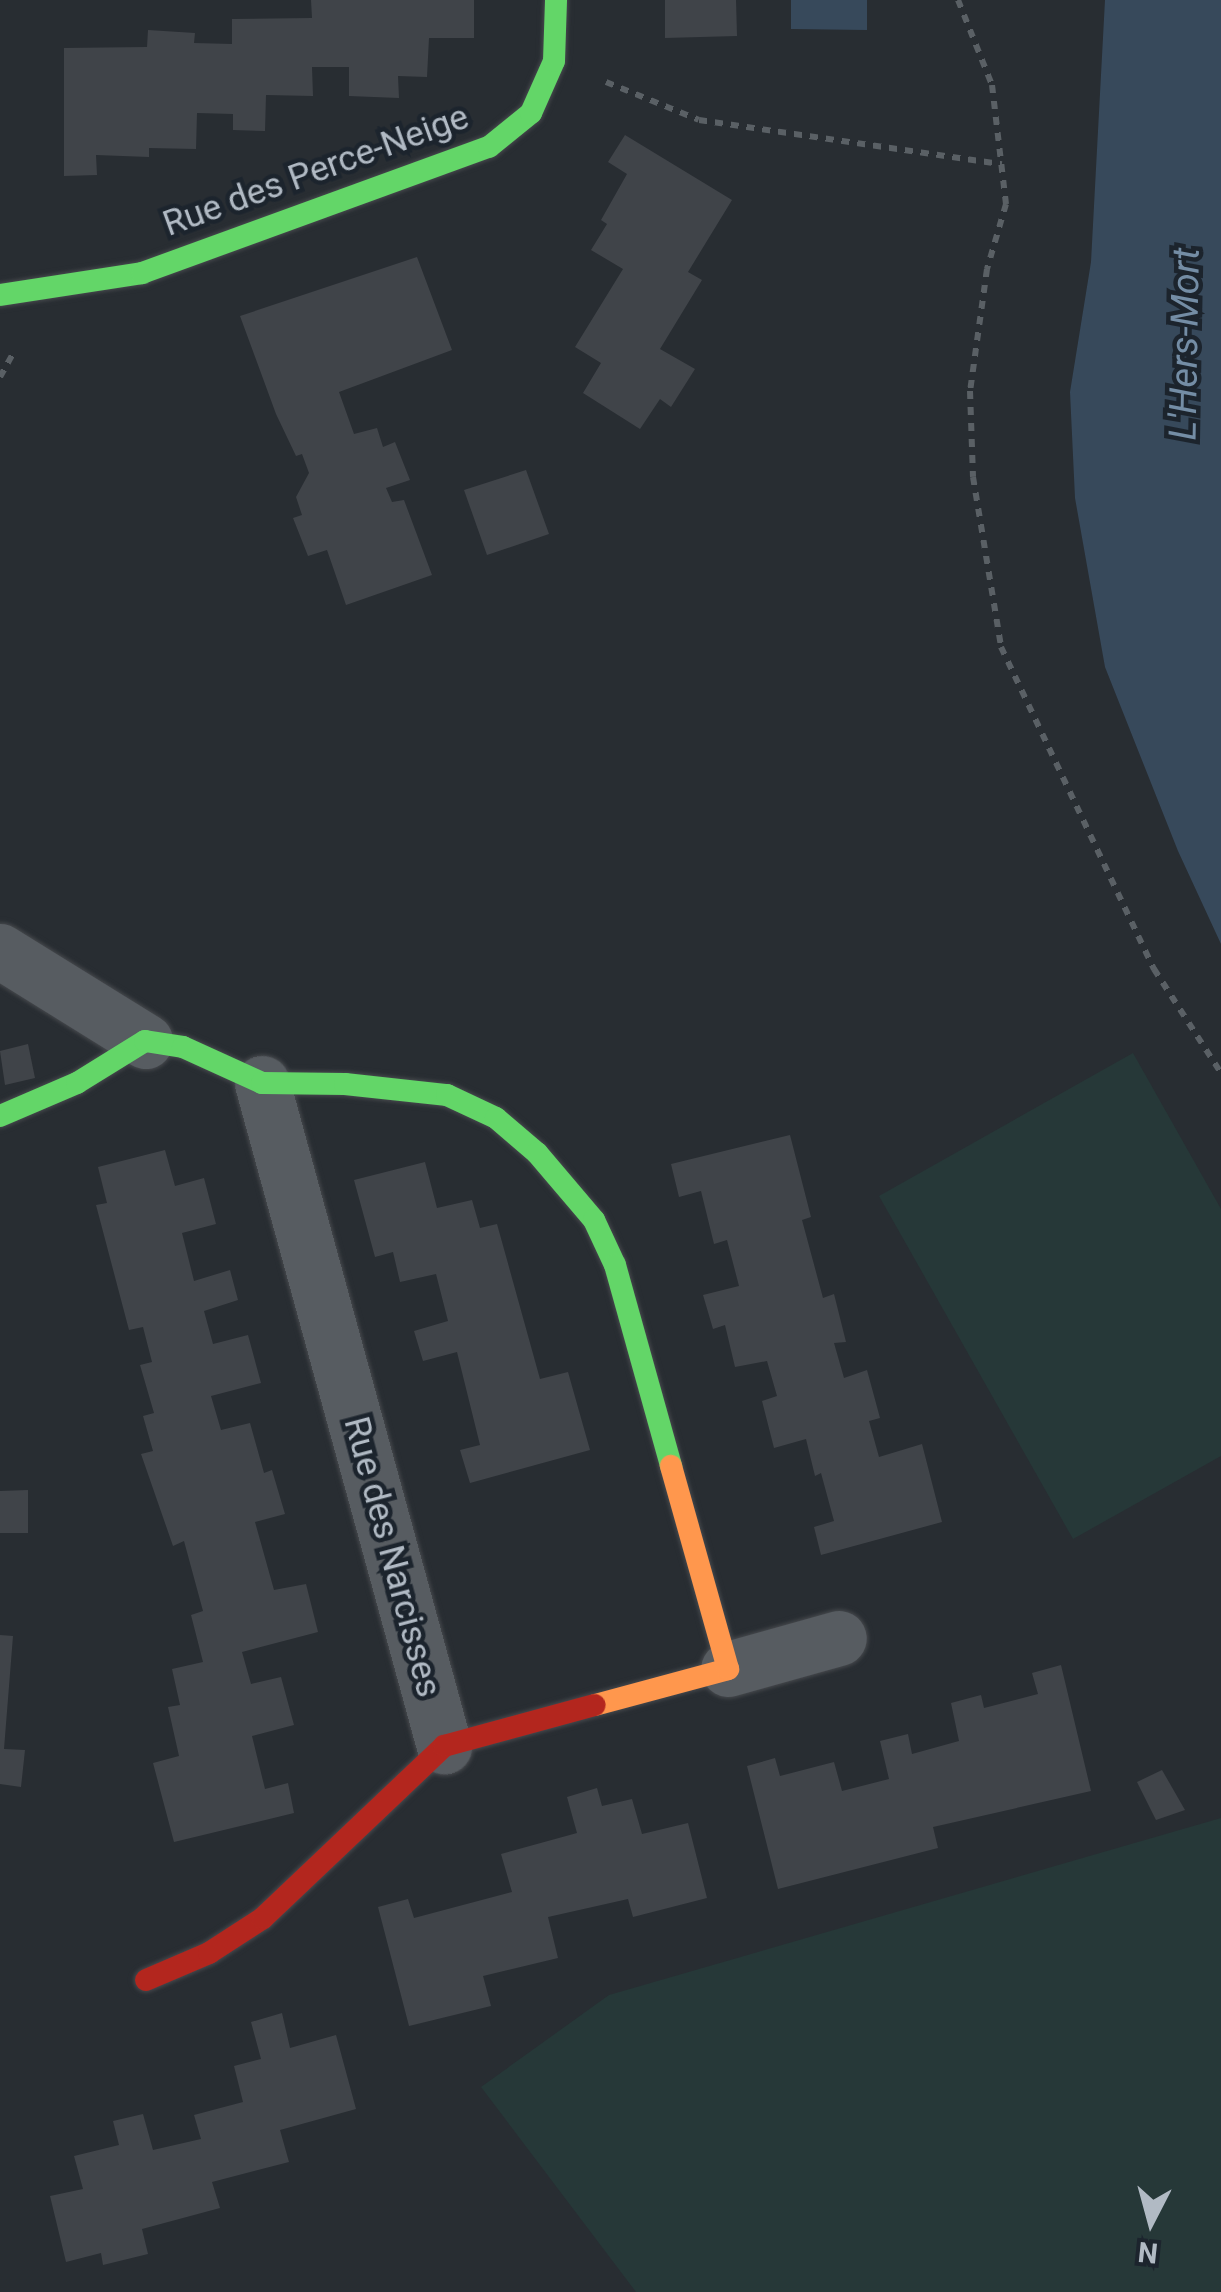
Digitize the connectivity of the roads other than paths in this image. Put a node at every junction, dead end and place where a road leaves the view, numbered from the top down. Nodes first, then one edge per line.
1 (556, 0) edge
2 (0, 295) edge
3 (0, 950) edge
4 (145, 1041) junction
5 (262, 1083) junction
6 (0, 1116) edge
7 (838, 1638) dead end
8 (728, 1668) junction
9 (444, 1746) junction
10 (146, 1980) dead end

1 - 2 street, Rue des Perce-Neige
3 - 4 street
4 - 5 street
4 - 6 street
5 - 8 street
5 - 9 street, Rue des Narcisses
7 - 8 street, Rue des Narcisses
8 - 9 street, Rue des Narcisses
9 - 10 street

